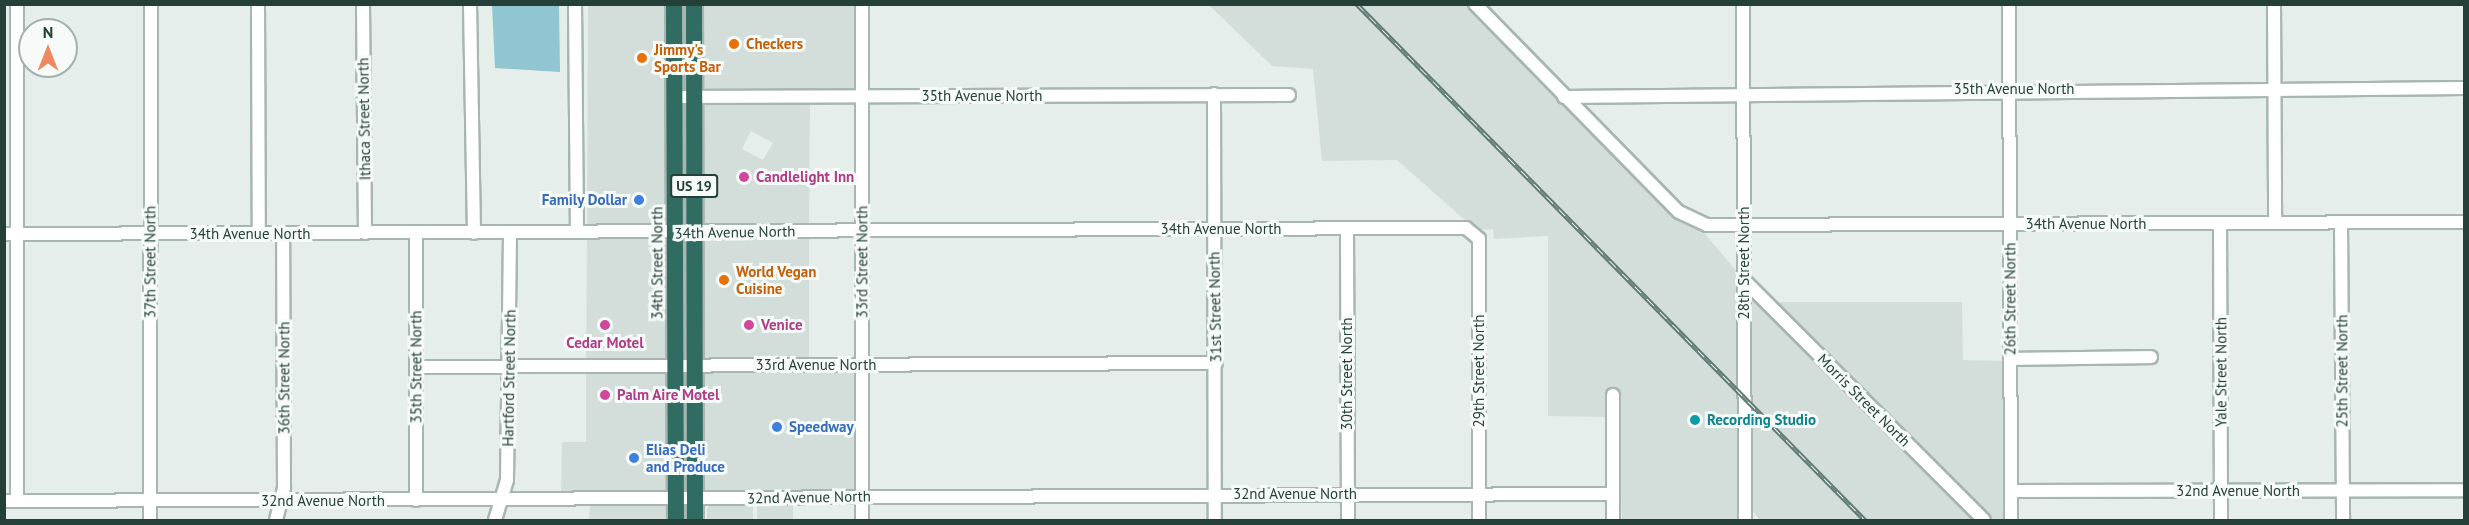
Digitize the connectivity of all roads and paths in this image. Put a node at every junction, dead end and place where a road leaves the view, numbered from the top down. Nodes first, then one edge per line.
1 (17, 4) edge
2 (151, 4) edge
3 (258, 4) edge
4 (363, 4) edge
5 (470, 4) edge
6 (575, 4) edge
7 (674, 4) edge
8 (694, 4) edge
9 (862, 4) edge
10 (1475, 4) edge
11 (1743, 4) edge
12 (2009, 4) edge
13 (2274, 4) edge
14 (2464, 88) edge
15 (2009, 89) junction
16 (2275, 90) junction
17 (1743, 91) junction
18 (1214, 94) junction
19 (1289, 95) dead end
20 (862, 96) junction
21 (674, 97) junction
22 (694, 97) junction
23 (1564, 97) junction
24 (2341, 222) junction
25 (2464, 222) edge
26 (2220, 223) junction
27 (2275, 223) junction
28 (2009, 224) junction
29 (1743, 225) junction
30 (1347, 228) junction
31 (1467, 228) joint
32 (1214, 229) junction
33 (862, 230) junction
34 (577, 232) junction
35 (365, 233) junction
36 (416, 233) junction
37 (474, 233) junction
38 (510, 233) junction
39 (675, 233) junction
40 (694, 233) junction
41 (11, 234) edge
42 (150, 234) junction
43 (259, 234) junction
44 (283, 234) junction
45 (1744, 280) junction
46 (2151, 357) dead end
47 (2010, 359) junction
48 (1216, 363) junction
49 (862, 364) junction
50 (675, 365) junction
51 (694, 365) junction
52 (510, 366) junction
53 (417, 368) junction
54 (1613, 395) dead end
55 (2464, 490) edge
56 (2011, 491) junction
57 (2221, 491) junction
58 (2343, 491) junction
59 (1348, 494) junction
60 (1479, 494) junction
61 (1613, 494) junction
62 (1215, 495) junction
63 (862, 496) junction
64 (676, 498) junction
65 (695, 498) junction
66 (150, 500) junction
67 (500, 500) junction
68 (11, 501) edge
69 (281, 501) junction
70 (416, 501) junction
71 (150, 520) edge
72 (276, 520) edge
73 (495, 520) edge
74 (676, 520) edge
75 (695, 520) edge
76 (862, 520) edge
77 (1215, 520) edge
78 (1348, 520) edge
79 (1479, 520) edge
80 (1613, 520) edge
81 (1745, 520) edge
82 (1984, 520) edge
83 (2011, 520) edge
84 (2221, 520) edge
85 (2343, 520) edge

1 - 41 street
2 - 42 street, 37th Street North
3 - 43 street
4 - 35 street, Ithaca Street North
5 - 37 street
6 - 34 street
7 - 21 highway, 34th Street North / US 19
8 - 22 highway, US 19
9 - 20 street, 33rd Street North
10 - 23 street
11 - 17 street, 28th Street North
12 - 15 street, 26th Street North
13 - 16 street
14 - 16 street, 35th Avenue North
15 - 16 street, 35th Avenue North
15 - 17 street, 35th Avenue North
15 - 28 street, 26th Street North
16 - 27 street
17 - 23 street, 35th Avenue North
17 - 29 street, 28th Street North
18 - 19 street, 35th Avenue North
18 - 20 street, 35th Avenue North
18 - 32 street, 31st Street North
20 - 22 street, 35th Avenue North
20 - 33 street, 33rd Street North
21 - 22 street, 35th Avenue North
21 - 39 highway, 34th Street North / US 19
22 - 40 highway, US 19
23 - 29 street, 34th Avenue North
24 - 25 street, 34th Avenue North
24 - 27 street, 34th Avenue North
24 - 58 street, 25th Street North
26 - 27 street, 34th Avenue North
26 - 28 street, 34th Avenue North
26 - 57 street, Yale Street North
28 - 29 street, 34th Avenue North
28 - 47 street, 26th Street North
29 - 45 street, 28th Street North
30 - 31 street, 34th Avenue North
30 - 32 street, 34th Avenue North
30 - 59 street, 30th Street North
31 - 60 street, 29th Street North
32 - 33 street, 34th Avenue North
32 - 48 street, 31st Street North
33 - 40 street, 34th Avenue North
33 - 49 street, 33rd Street North
34 - 38 street, 34th Avenue North
34 - 39 street, 34th Avenue North
35 - 36 street, 34th Avenue North
35 - 44 street, 34th Avenue North
36 - 37 street, 34th Avenue North
36 - 53 street, 35th Street North
37 - 38 street, 34th Avenue North
38 - 52 street, Hartford Street North
39 - 40 street, 34th Avenue North
39 - 50 highway, 34th Street North / US 19
40 - 51 highway, US 19
41 - 42 street, 34th Avenue North
41 - 68 street
42 - 43 street, 34th Avenue North
42 - 66 street, 37th Street North
43 - 44 street, 34th Avenue North
44 - 69 street, 36th Street North
45 - 81 street, 28th Street North
45 - 82 street, Morris Street North
46 - 47 street
47 - 56 street, 26th Street North
48 - 49 street, 33rd Avenue North
48 - 62 street, 31st Street North
49 - 51 street, 33rd Avenue North
49 - 63 street, 33rd Street North
50 - 51 street, 33rd Avenue North
50 - 52 street, 33rd Avenue North
50 - 64 highway, 34th Street North / US 19
51 - 65 highway, US 19
52 - 53 street, 33rd Avenue North
52 - 67 street, Hartford Street North
53 - 70 street, 35th Street North
54 - 61 street
55 - 58 street, 32nd Avenue North
56 - 57 street, 32nd Avenue North
56 - 83 street, 26th Street North
57 - 58 street, 32nd Avenue North
57 - 84 street, Yale Street North
58 - 85 street, 25th Street North
59 - 60 street, 32nd Avenue North
59 - 62 street, 32nd Avenue North
59 - 78 street, 30th Street North
60 - 61 street, 32nd Avenue North
60 - 79 street, 29th Street North
61 - 80 street
62 - 63 street, 32nd Avenue North
62 - 77 street, 31st Street North
63 - 65 street, 32nd Avenue North
63 - 76 street, 33rd Street North
64 - 65 street, 32nd Avenue North
64 - 67 street, 32nd Avenue North
64 - 74 highway, 34th Street North / US 19
65 - 75 highway, US 19
66 - 68 street, 32nd Avenue North
66 - 69 street, 32nd Avenue North
66 - 71 street, 37th Street North
67 - 70 street, 32nd Avenue North
67 - 73 street, Hartford Street North
69 - 70 street, 32nd Avenue North
69 - 72 street, 36th Street North

